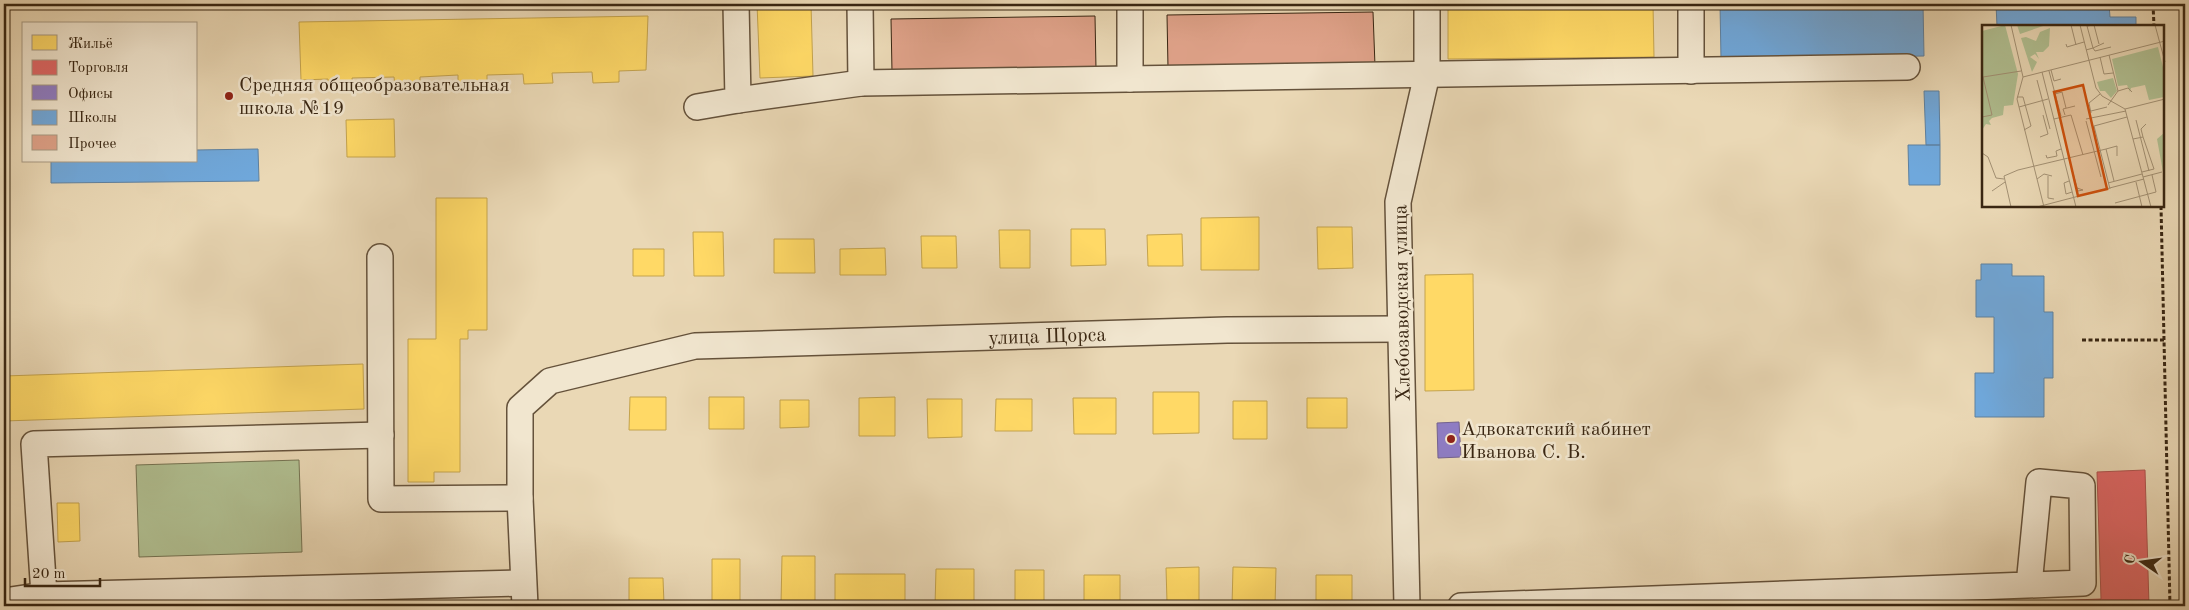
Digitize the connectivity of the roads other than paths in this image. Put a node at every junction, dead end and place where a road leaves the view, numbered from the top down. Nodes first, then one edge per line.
1 (736, 4) edge
2 (860, 4) edge
3 (1130, 4) edge
4 (1427, 4) edge
5 (1692, 4) edge
6 (1907, 67) dead end
7 (1691, 71) junction
8 (1427, 74) junction
9 (1130, 79) junction
10 (861, 84) junction
11 (738, 100) junction
12 (697, 107) dead end
13 (380, 257) dead end
14 (1399, 329) junction
15 (381, 435) junction
16 (520, 498) junction
17 (2029, 584) dead end
18 (524, 594) edge
19 (44, 595) junction
20 (2004, 596) edge
21 (4, 601) edge
22 (1703, 602) edge
23 (1407, 606) edge
24 (1460, 606) edge

1 - 11 street
2 - 10 street
3 - 9 street
4 - 8 street, Хлебозаводская улица
5 - 7 street
6 - 7 street
7 - 8 street
8 - 9 street
8 - 14 street, Хлебозаводская улица
9 - 10 street
10 - 11 street
11 - 12 street
13 - 15 street
14 - 16 street, улица Щорса
14 - 23 street, Хлебозаводская улица
15 - 16 street
15 - 19 street
16 - 18 street, улица Щорса
17 - 20 street
18 - 19 street
19 - 21 street
20 - 22 street
22 - 24 street

